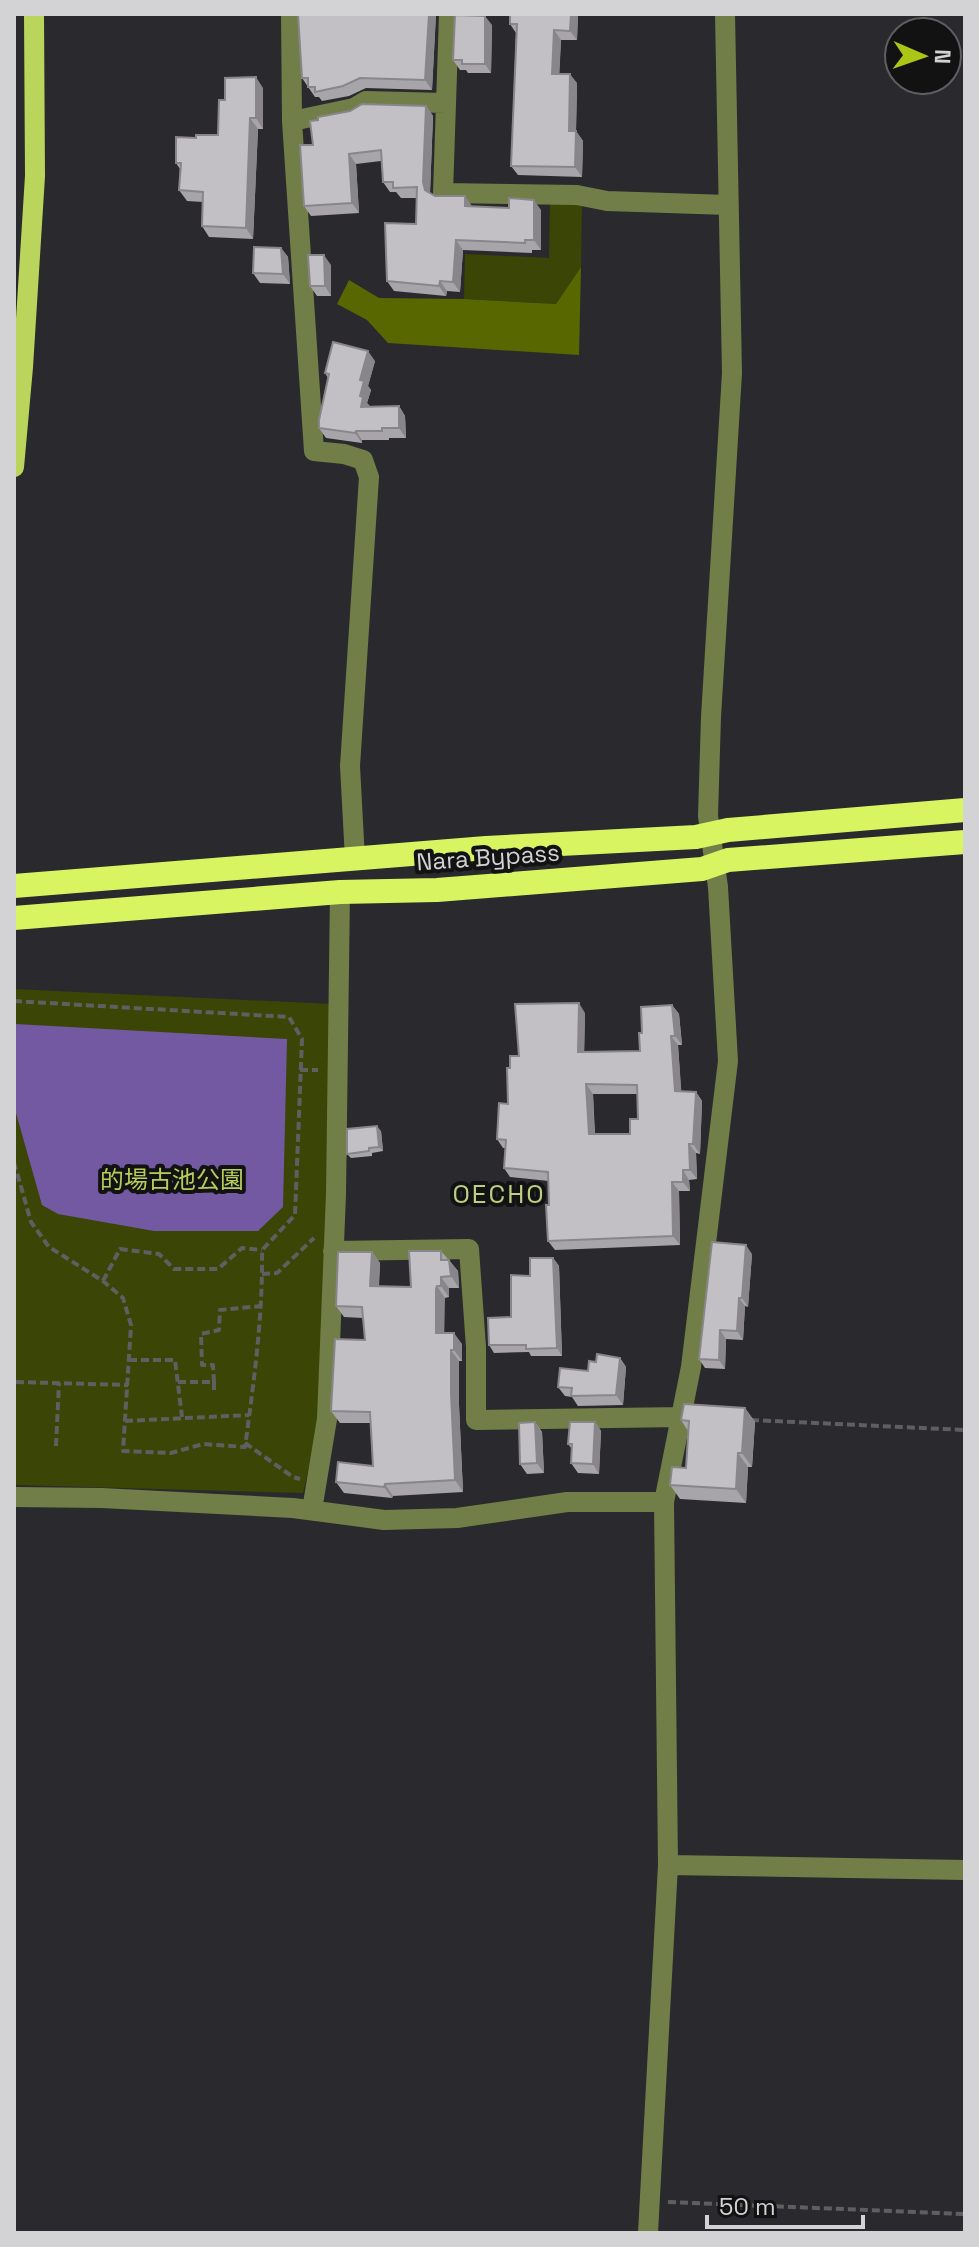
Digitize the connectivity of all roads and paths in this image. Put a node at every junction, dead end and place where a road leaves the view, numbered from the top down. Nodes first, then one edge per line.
1 (34, 14) edge
2 (291, 14) edge
3 (449, 14) edge
4 (725, 14) edge
5 (445, 103) junction
6 (292, 121) junction
7 (728, 205) junction
8 (14, 467) edge
9 (965, 810) edge
10 (710, 833) junction
11 (965, 842) edge
12 (355, 859) junction
13 (714, 865) junction
14 (14, 886) edge
15 (340, 892) junction
16 (14, 918) edge
17 (14, 1001) edge
18 (14, 1162) edge
19 (328, 1244) junction
20 (262, 1250) junction
21 (262, 1274) junction
22 (103, 1281) junction
23 (262, 1306) junction
24 (129, 1360) junction
25 (16, 1382) dead end
26 (178, 1382) junction
27 (214, 1382) junction
28 (59, 1383) junction
29 (128, 1385) junction
30 (214, 1392) dead end
31 (249, 1415) junction
32 (182, 1417) junction
33 (681, 1417) junction
34 (746, 1419) edge
35 (125, 1421) junction
36 (965, 1430) edge
37 (245, 1443) junction
38 (56, 1446) dead end
39 (307, 1480) dead end
40 (14, 1497) edge
41 (664, 1502) junction
42 (312, 1510) junction
43 (668, 1865) junction
44 (965, 1870) edge
45 (650, 2201) junction
46 (965, 2214) edge
47 (648, 2233) edge

1 - 8 main road
2 - 6 street
3 - 5 street
4 - 7 street
5 - 6 street
5 - 7 street
6 - 12 street
7 - 10 street
9 - 10 highway, Nara Bypass
10 - 12 highway, Nara Bypass
10 - 13 street
11 - 13 highway, Nara Bypass
12 - 14 highway, Nara Bypass
13 - 15 highway, Nara Bypass
13 - 33 street
15 - 16 highway, Nara Bypass
15 - 19 street
17 - 20 path
18 - 22 path
19 - 21 path
19 - 33 street
19 - 42 street
20 - 21 path
20 - 22 path
21 - 23 path
22 - 24 path
23 - 27 path
23 - 31 path
24 - 26 path
24 - 29 path
25 - 28 path
26 - 27 path
26 - 32 path
27 - 30 path
28 - 29 path
28 - 38 path
29 - 35 path
31 - 32 path
31 - 37 path
32 - 35 path
33 - 41 street
34 - 36 path
35 - 37 path
37 - 39 path
40 - 42 street
41 - 42 street
41 - 43 street
43 - 44 street
43 - 45 street
45 - 46 path
45 - 47 street

